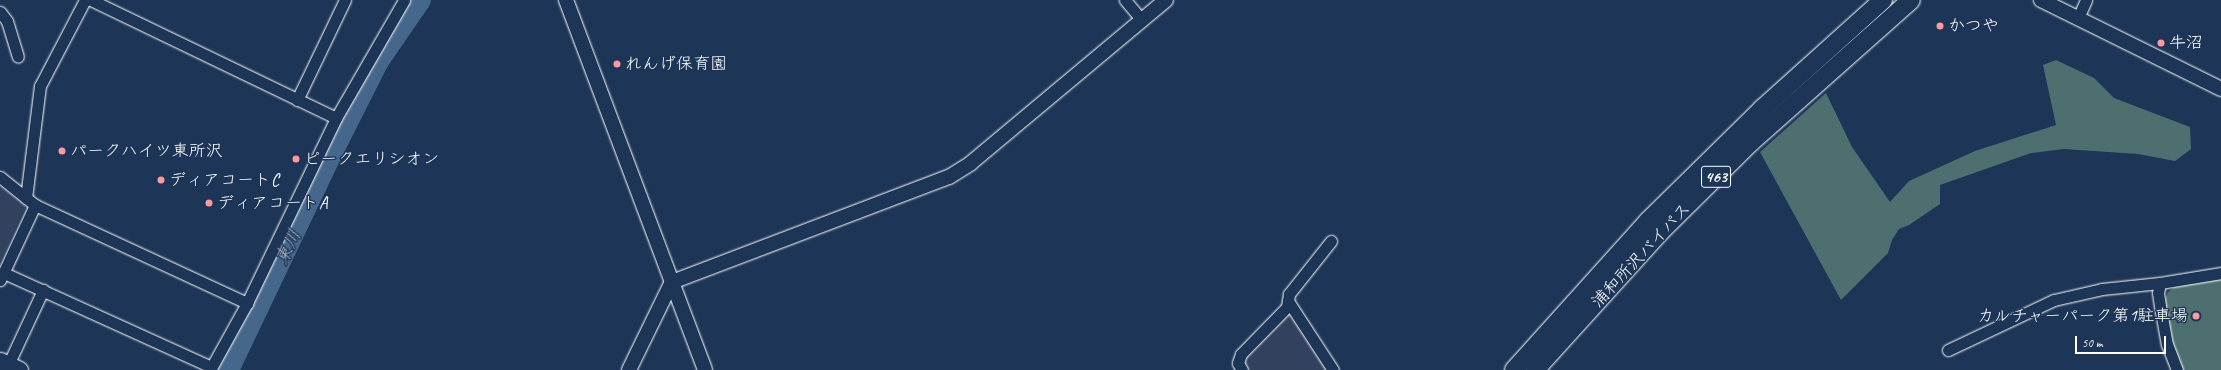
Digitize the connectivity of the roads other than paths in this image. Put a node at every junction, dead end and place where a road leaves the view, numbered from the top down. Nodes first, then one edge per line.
1 (85, 0) edge
2 (91, 0) edge
3 (344, 0) edge
4 (404, 0) edge
5 (566, 0) edge
6 (1125, 0) edge
7 (1166, 0) edge
8 (1883, 0) edge
9 (1911, 0) edge
10 (2041, 0) edge
11 (2086, 0) edge
12 (0, 12) edge
13 (2078, 18) junction
14 (1142, 20) junction
15 (18, 56) dead end
16 (2221, 89) edge
17 (297, 100) junction
18 (336, 118) junction
19 (0, 177) edge
20 (26, 198) junction
21 (35, 205) junction
22 (1331, 241) dead end
23 (2221, 273) edge
24 (2, 277) edge
25 (672, 282) junction
26 (2160, 283) junction
27 (43, 290) junction
28 (1288, 301) junction
29 (247, 303) junction
30 (1948, 350) dead end
31 (9, 365) edge
32 (210, 369) edge
33 (629, 370) edge
34 (705, 370) edge
35 (1242, 370) edge
36 (1333, 370) edge
37 (1514, 370) edge
38 (1535, 370) edge
39 (2177, 370) edge

1 - 20 street
2 - 17 street
3 - 17 street
4 - 18 street
5 - 25 street
6 - 14 street
7 - 14 street
8 - 37 highway, 浦和所沢バイパス / 463
9 - 38 highway, 浦和所沢バイパス / 463
10 - 13 street
11 - 13 street
12 - 15 street
13 - 16 street
14 - 25 street
17 - 18 street
18 - 29 street
19 - 20 street
20 - 21 street
21 - 24 street
21 - 29 street
22 - 28 street
23 - 26 street
24 - 27 street
25 - 33 street
25 - 34 street
26 - 30 street
26 - 39 street
27 - 31 street
27 - 32 street
28 - 35 street
28 - 36 street
29 - 32 street

